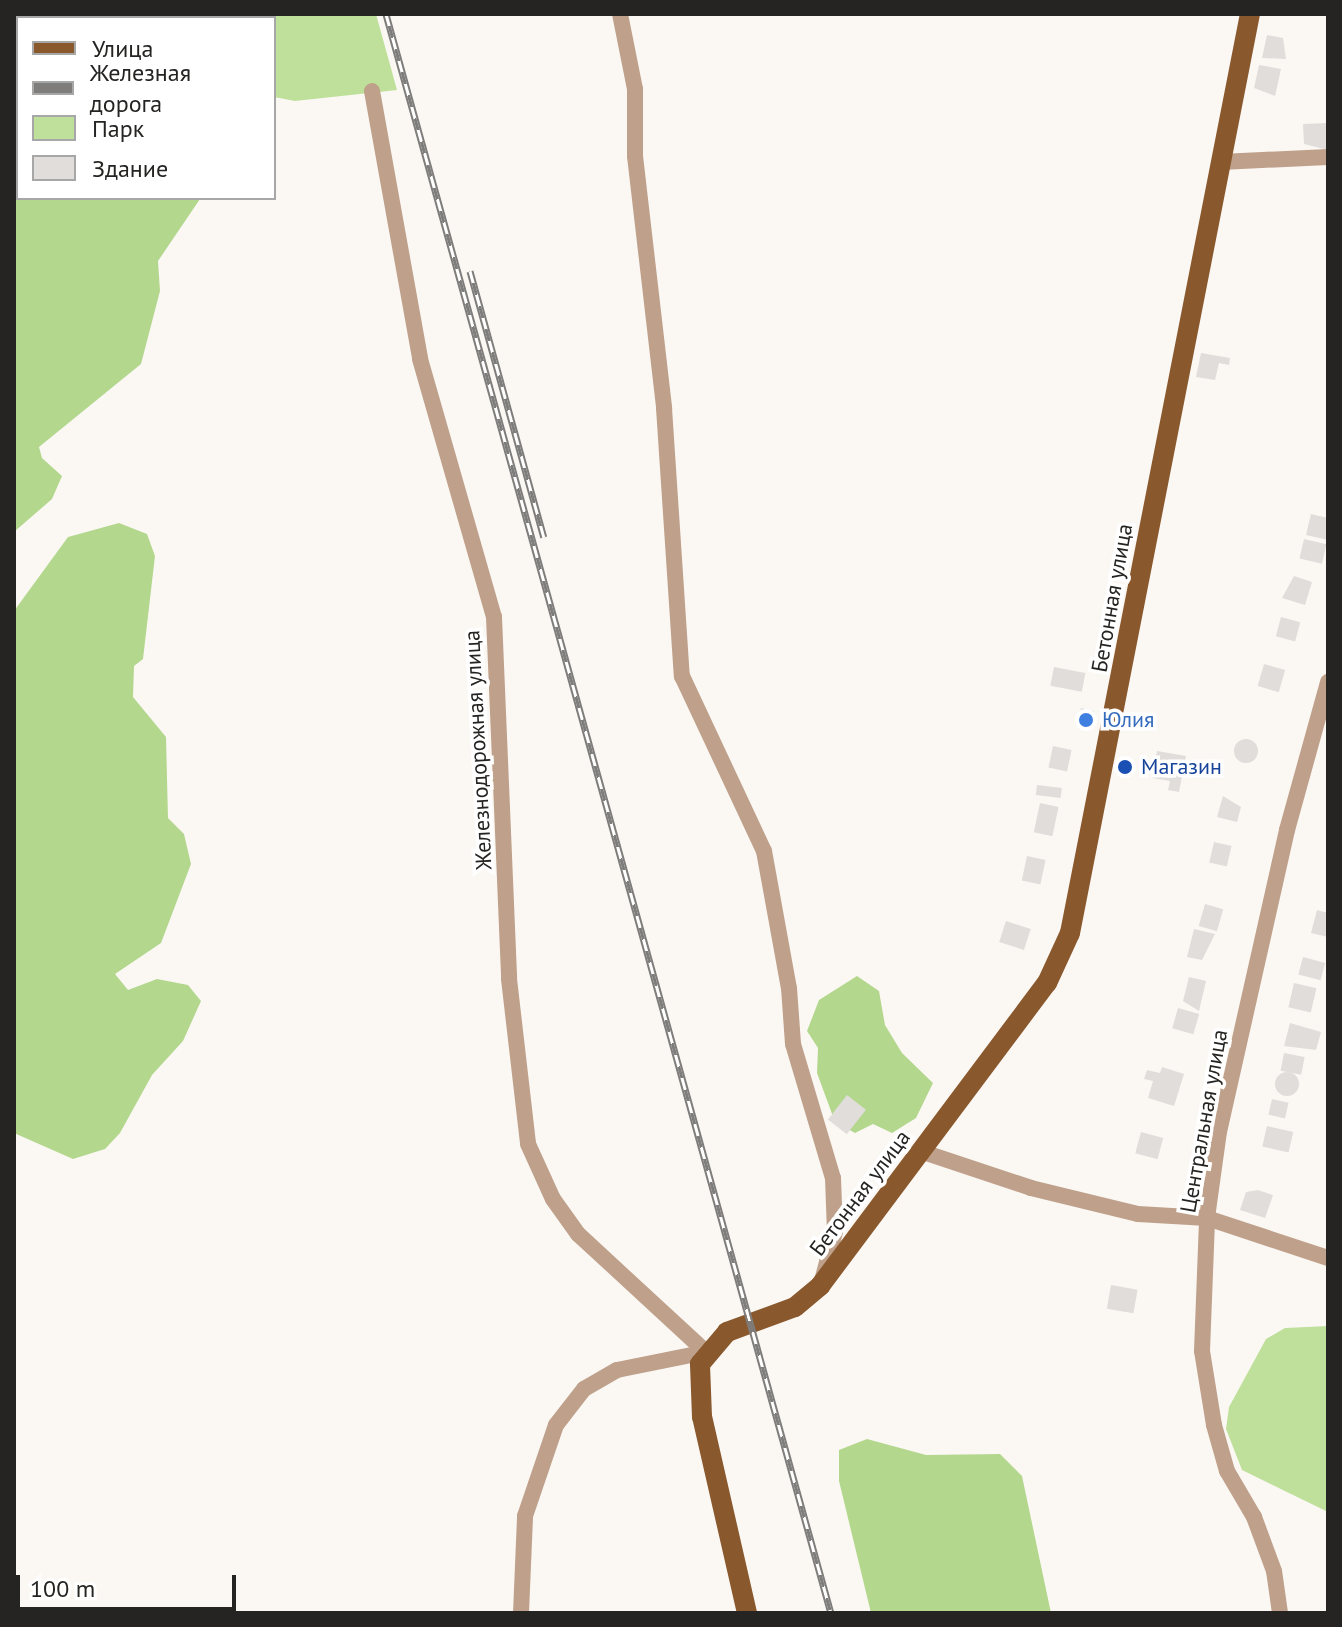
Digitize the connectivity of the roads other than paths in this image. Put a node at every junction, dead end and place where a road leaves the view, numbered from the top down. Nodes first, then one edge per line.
1 (620, 14) edge
2 (1250, 14) edge
3 (372, 91) dead end
4 (1328, 157) edge
5 (1221, 162) junction
6 (1328, 682) edge
7 (920, 1151) junction
8 (1207, 1218) junction
9 (1328, 1258) edge
10 (813, 1293) junction
11 (706, 1352) junction
12 (521, 1613) edge
13 (747, 1613) edge
14 (1280, 1613) edge

1 - 10 street
2 - 5 main road, Бетонная улица
3 - 11 street, Железнодорожная улица
4 - 5 street
5 - 7 main road, Бетонная улица
6 - 8 street, Центральная улица
7 - 8 street
7 - 10 main road, Бетонная улица
8 - 9 street
8 - 14 street, Центральная улица
10 - 11 main road
11 - 12 street
11 - 13 main road

